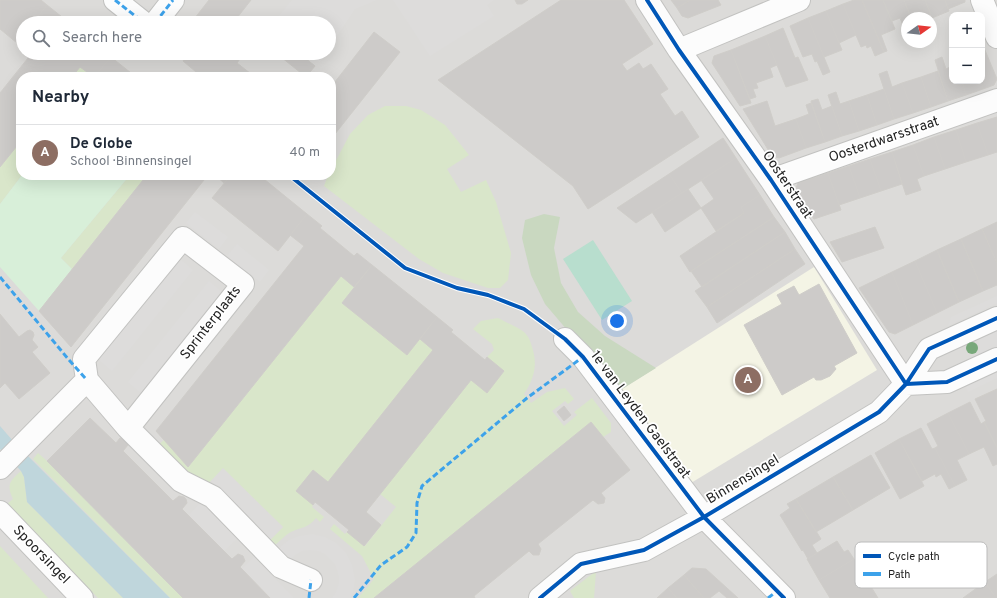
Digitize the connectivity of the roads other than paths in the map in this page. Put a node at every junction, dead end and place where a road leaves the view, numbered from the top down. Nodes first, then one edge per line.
1 (115, 0) edge
2 (174, 0) edge
3 (646, 0) edge
4 (799, 0) edge
5 (982, 0) edge
6 (135, 16) edge
7 (161, 16) edge
8 (997, 37) edge
9 (679, 50) junction
10 (997, 100) edge
11 (771, 180) junction
12 (997, 318) edge
13 (565, 339) dead end
14 (997, 359) edge
15 (87, 380) junction
16 (906, 384) junction
17 (128, 428) junction
18 (10, 458) edge
19 (0, 512) edge
20 (704, 517) junction
21 (312, 580) dead end
22 (82, 598) edge
23 (540, 598) edge
24 (784, 598) edge

1 - 6 street
2 - 7 street
3 - 9 street, Oosterstraat
4 - 9 street
5 - 8 street
9 - 11 street, Oosterstraat
10 - 11 street, Oosterdwarsstraat
11 - 16 street, Oosterstraat
12 - 16 street, Binnensingel
13 - 20 street, 1e van Leyden Gaelstraat
14 - 16 street
15 - 17 street
15 - 17 street, Sprinterplaats
15 - 18 street
16 - 20 street, Binnensingel
17 - 21 street
19 - 22 street, Spoorsingel
20 - 23 street, Binnensingel
20 - 24 street, 1e van Leyden Gaelstraat

